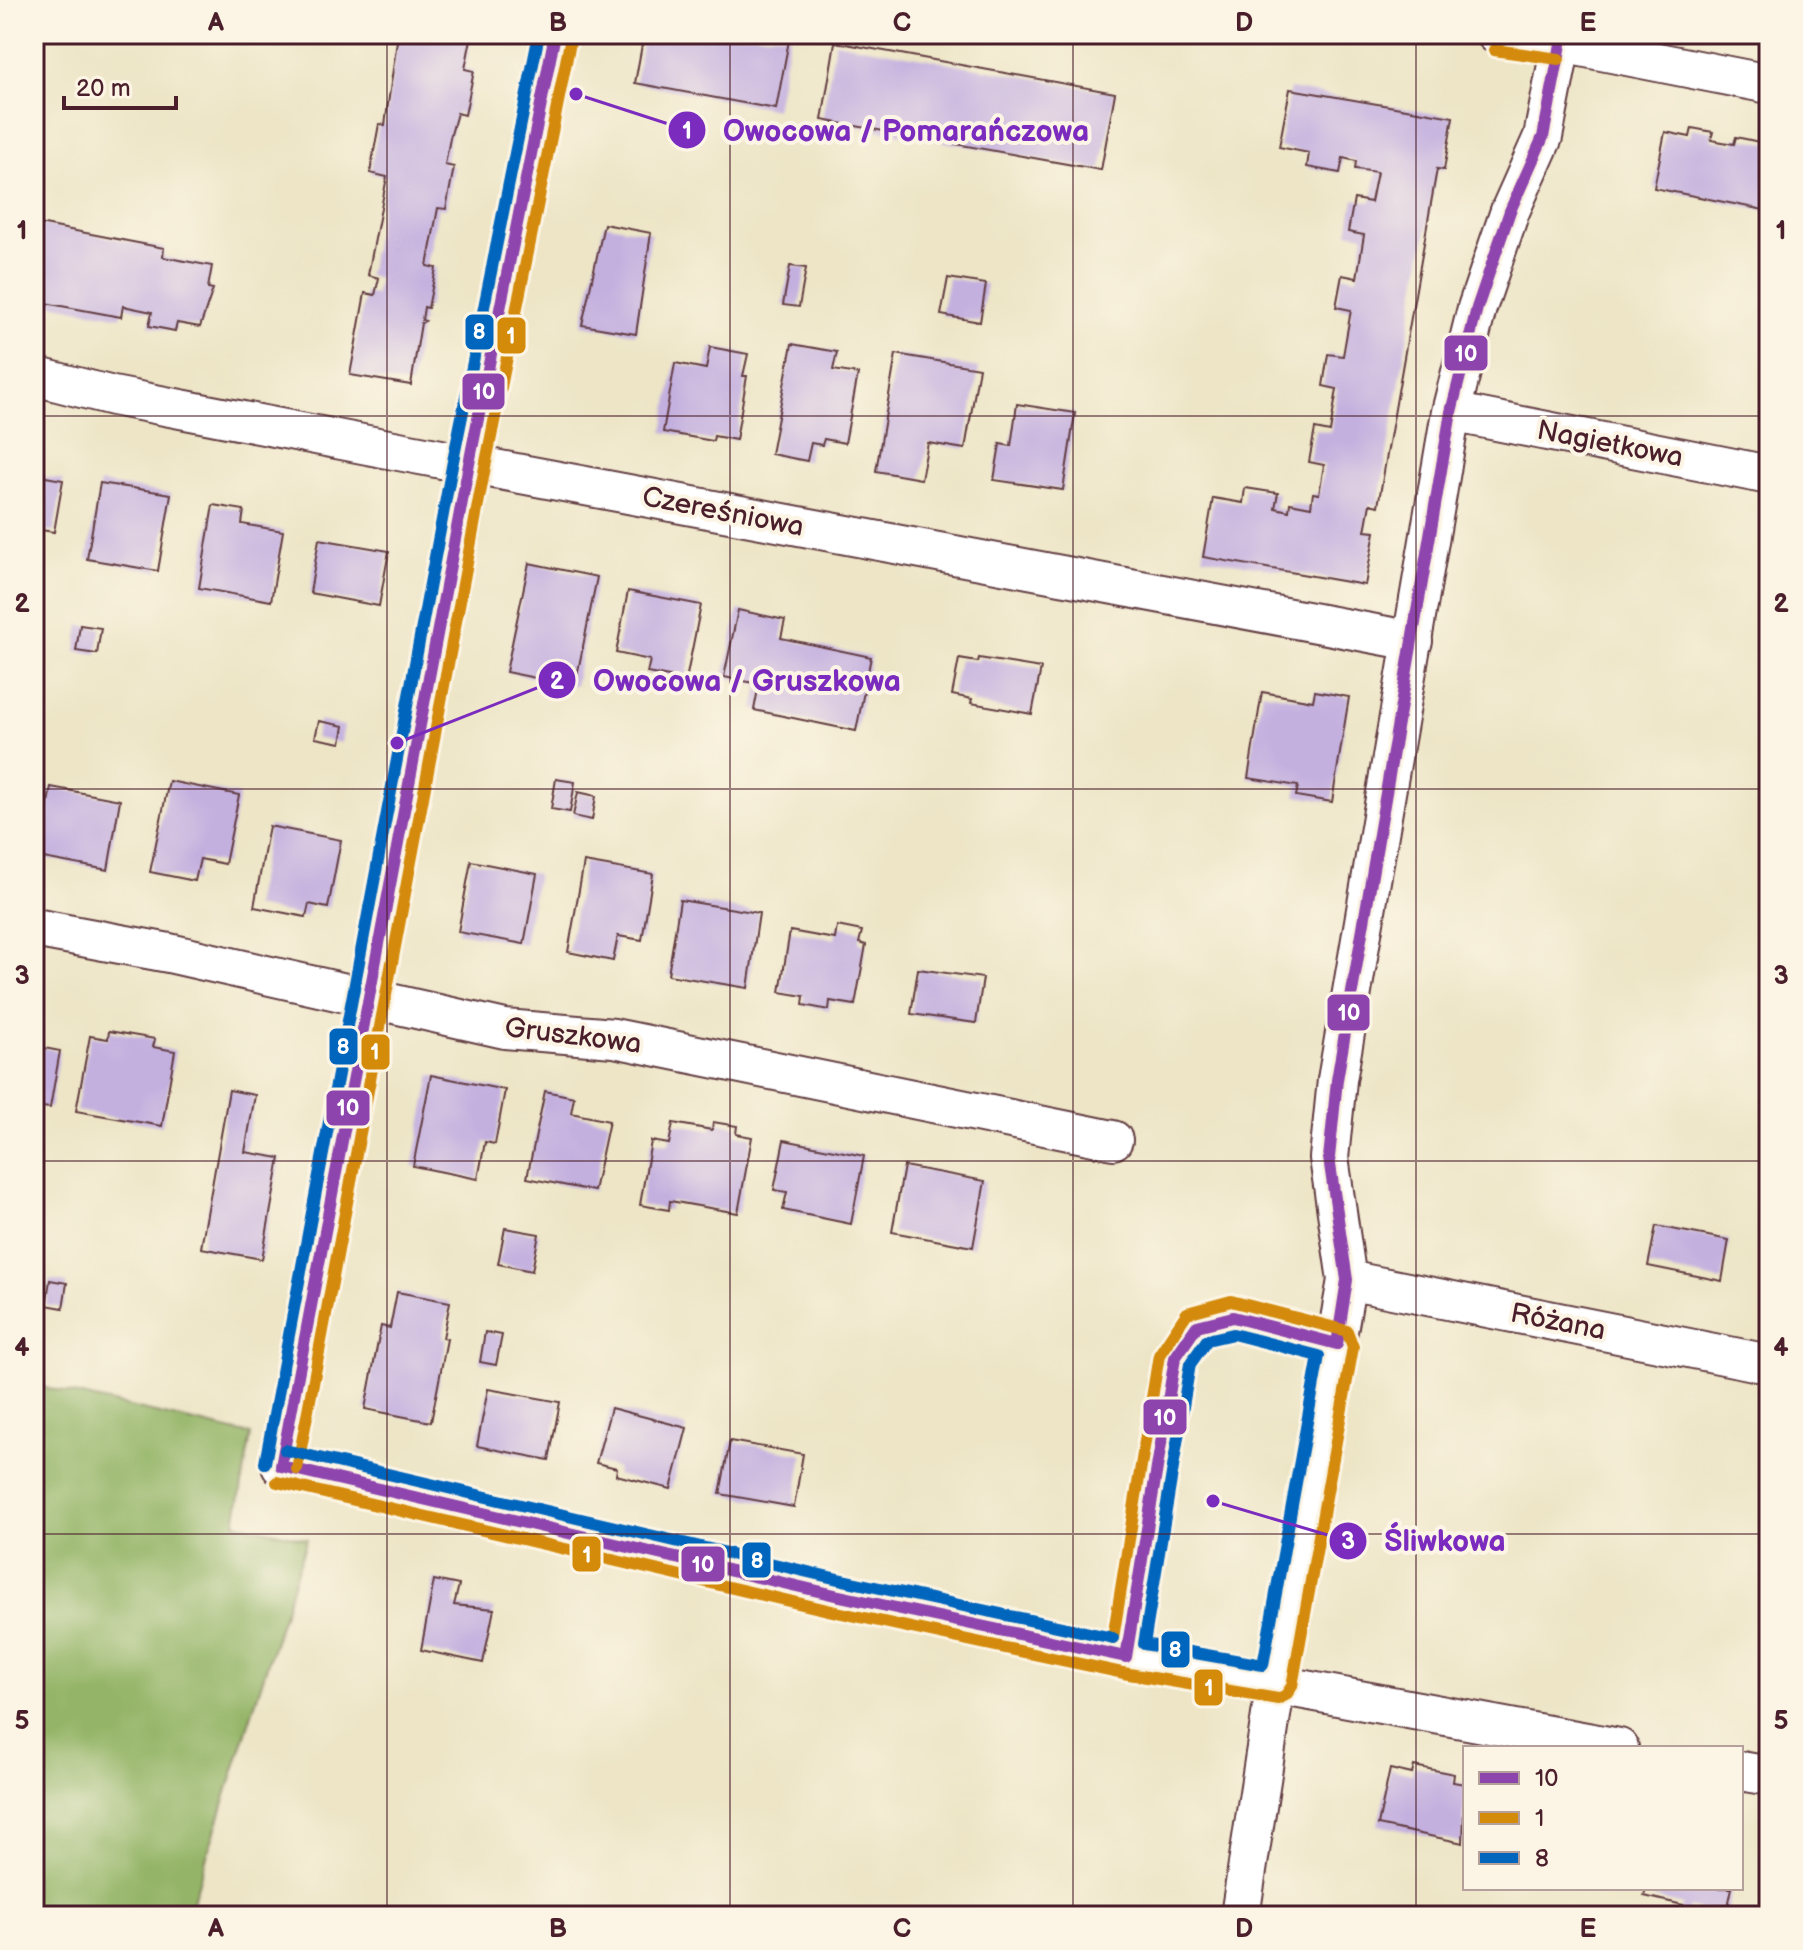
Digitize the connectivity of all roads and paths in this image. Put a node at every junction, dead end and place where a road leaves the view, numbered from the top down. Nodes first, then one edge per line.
1 (555, 34) edge
2 (1496, 34) edge
3 (1562, 39) edge
4 (1769, 84) edge
5 (34, 376) edge
6 (1451, 412) junction
7 (469, 464) junction
8 (1769, 475) edge
9 (1413, 641) junction
10 (34, 928) edge
11 (369, 999) junction
12 (1113, 1140) dead end
13 (1347, 1280) junction
14 (1337, 1344) junction
15 (1769, 1364) edge
16 (1126, 1657) junction
17 (1276, 1683) junction
18 (1608, 1746) edge
19 (1743, 1771) edge
20 (1769, 1776) edge
21 (1240, 1916) edge

1 - 7 street
2 - 3 street
3 - 4 street
3 - 6 street
5 - 7 street, Czereśniowa
6 - 8 street, Nagietkowa
6 - 9 street
7 - 9 street, Czereśniowa
7 - 11 street
9 - 13 street
10 - 11 street, Gruszkowa
11 - 12 street, Gruszkowa
11 - 16 street
13 - 14 street
13 - 15 street, Różana
14 - 16 lane
14 - 17 street
16 - 17 street
17 - 18 street
17 - 21 street
19 - 20 street

